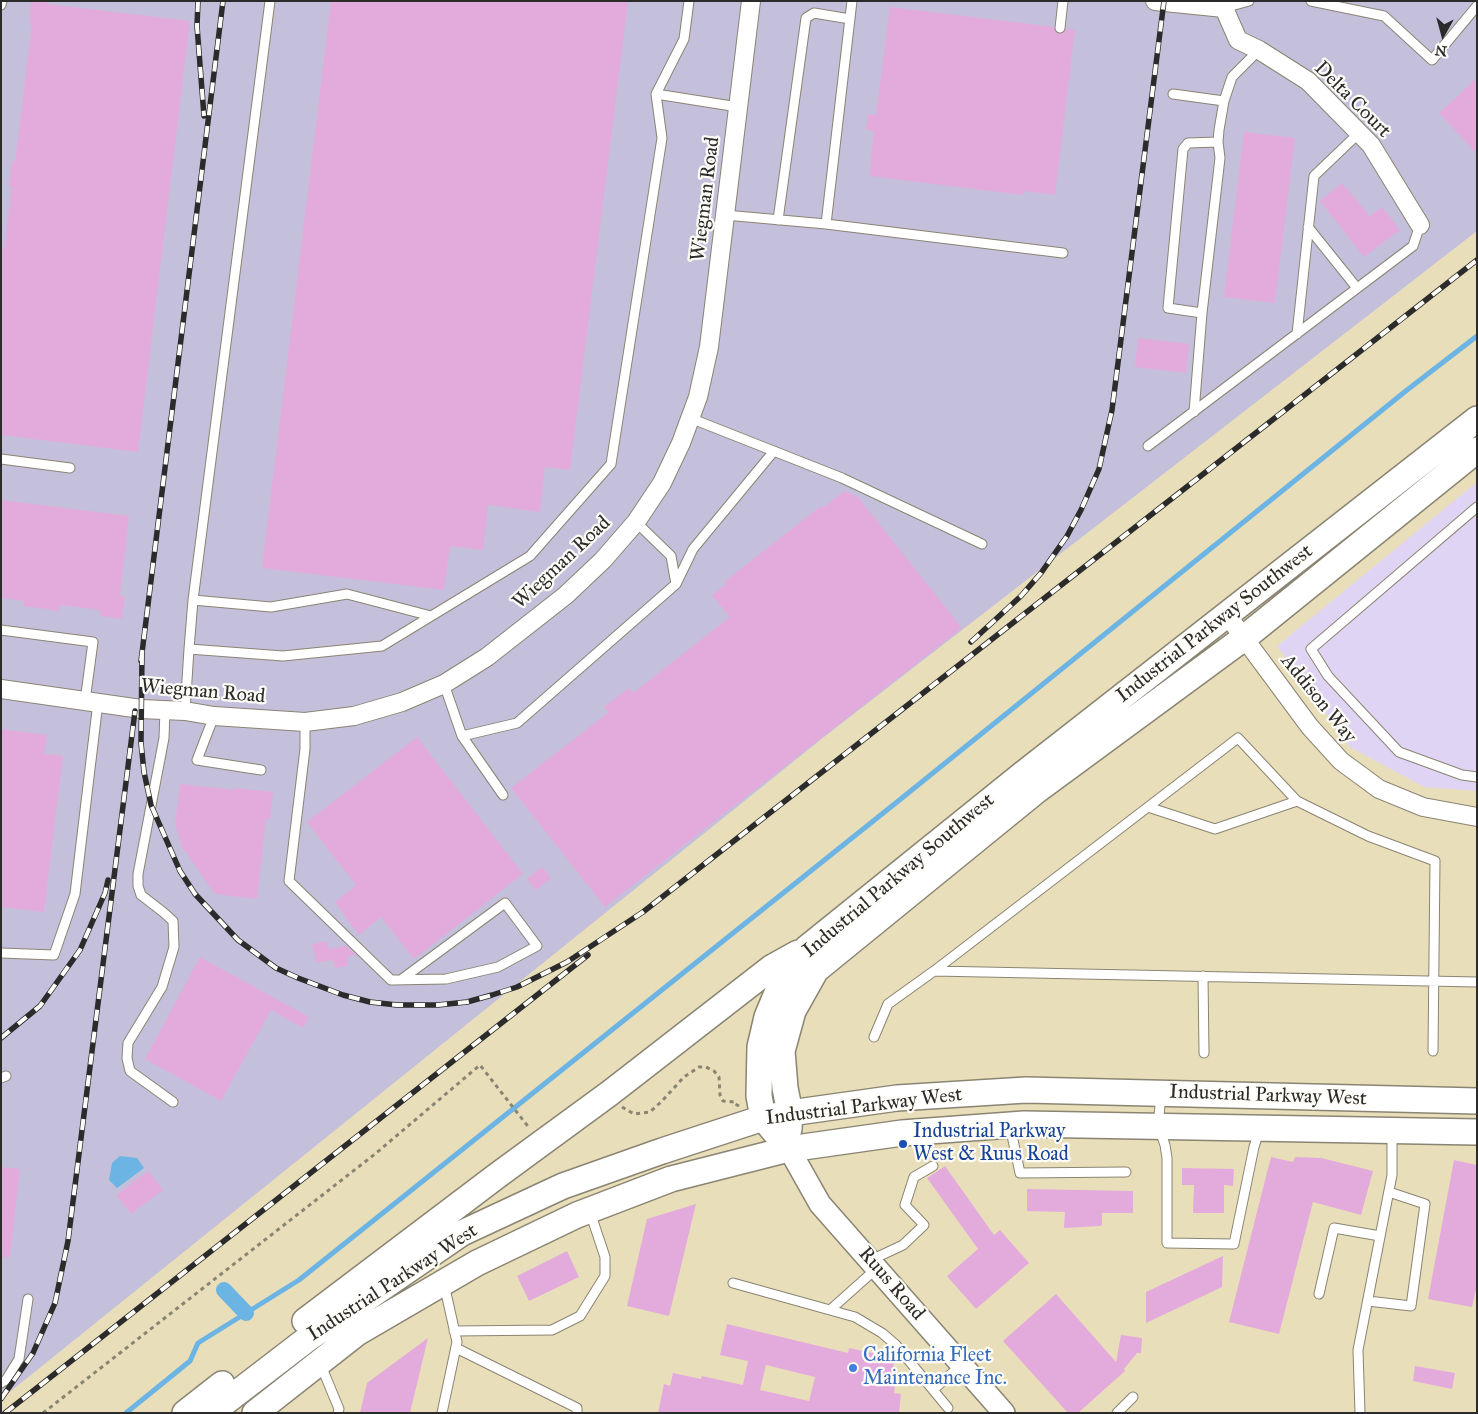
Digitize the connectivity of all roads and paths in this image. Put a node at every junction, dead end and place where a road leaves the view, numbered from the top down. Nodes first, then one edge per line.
1 (270, 1) edge
2 (688, 1) edge
3 (751, 1) edge
4 (852, 1) edge
5 (1063, 1) edge
6 (1155, 1) edge
7 (1250, 1) edge
8 (1311, 1) edge
9 (1218, 5) edge
10 (1477, 6) edge
11 (850, 19) junction
12 (1060, 28) dead end
13 (1259, 50) junction
14 (656, 94) junction
15 (1173, 94) dead end
16 (1224, 101) junction
17 (738, 106) junction
18 (1359, 133) junction
19 (1218, 142) junction
20 (725, 214) junction
21 (778, 220) junction
22 (826, 224) junction
23 (1420, 225) joint
24 (1308, 227) junction
25 (1063, 253) dead end
26 (1357, 288) junction
27 (1202, 313) junction
28 (1297, 334) junction
29 (1194, 412) junction
30 (690, 418) junction
31 (1477, 419) edge
32 (1148, 446) dead end
33 (1477, 450) edge
34 (774, 451) junction
35 (1, 459) edge
36 (70, 468) dead end
37 (1477, 507) edge
38 (636, 522) junction
39 (982, 544) dead end
40 (676, 584) junction
41 (193, 600) junction
42 (1227, 615) junction
43 (431, 616) junction
44 (1, 630) edge
45 (1244, 638) junction
46 (189, 649) junction
47 (444, 684) junction
48 (1, 689) edge
49 (91, 702) junction
50 (165, 710) junction
51 (185, 711) junction
52 (214, 716) junction
53 (305, 722) junction
54 (462, 736) junction
55 (262, 770) dead end
56 (1477, 777) edge
57 (503, 795) dead end
58 (1297, 801) junction
59 (1148, 807) junction
60 (1477, 817) edge
61 (807, 948) junction
62 (1, 953) edge
63 (934, 971) junction
64 (1202, 976) junction
65 (402, 979) junction
66 (1433, 981) junction
67 (1477, 982) edge
68 (874, 1037) dead end
69 (1434, 1051) dead end
70 (1204, 1052) dead end
71 (610, 1093) junction
72 (1161, 1093) junction
73 (1477, 1101) edge
74 (174, 1102) dead end
75 (790, 1113) junction
76 (763, 1118) junction
77 (1010, 1125) junction
78 (1158, 1126) junction
79 (1260, 1128) junction
80 (1392, 1130) junction
81 (1477, 1132) edge
82 (532, 1133) dead end
83 (789, 1149) junction
84 (934, 1166) dead end
85 (1126, 1172) dead end
86 (1389, 1192) junction
87 (589, 1210) junction
88 (1380, 1236) junction
89 (874, 1264) junction
90 (444, 1282) junction
91 (733, 1283) dead end
92 (1319, 1294) dead end
93 (28, 1299) dead end
94 (1368, 1301) junction
95 (830, 1310) junction
96 (454, 1330) junction
97 (456, 1348) junction
98 (313, 1351) junction
99 (962, 1364) junction
100 (1, 1383) edge
101 (933, 1390) junction
102 (1133, 1397) dead end
103 (948, 1408) dead end
104 (43, 1413) edge
105 (185, 1413) edge
106 (211, 1413) edge
107 (255, 1413) edge
108 (338, 1413) edge
109 (442, 1413) edge
110 (577, 1413) edge
111 (1004, 1413) edge
112 (1117, 1413) edge
113 (1360, 1413) edge

1 - 41 lane
2 - 14 lane
3 - 17 street, Wiegman Road
4 - 11 lane
5 - 12 lane
6 - 9 street
7 - 9 lane
8 - 10 lane
9 - 13 street, Delta Court
11 - 21 lane
11 - 22 lane
13 - 16 lane
13 - 18 street, Delta Court
14 - 17 lane
14 - 43 lane
15 - 16 lane
16 - 19 lane
17 - 20 street, Wiegman Road
18 - 23 street, Delta Court
18 - 24 lane
19 - 27 lane
19 - 27 lane
20 - 21 lane
20 - 30 street, Wiegman Road
21 - 22 lane
22 - 25 lane
23 - 26 lane
24 - 26 lane
24 - 28 lane
26 - 28 lane
27 - 29 lane
28 - 29 lane
29 - 32 lane
30 - 34 lane
30 - 38 street, Wiegman Road
31 - 42 main road, Industrial Parkway Southwest
33 - 45 main road, Industrial Parkway Southwest
34 - 39 lane
34 - 40 lane
35 - 36 lane
37 - 56 lane
38 - 40 lane
38 - 47 street, Wiegman Road
40 - 54 lane
41 - 43 lane
41 - 46 lane
42 - 45 street, Addison Way
42 - 61 main road, Industrial Parkway Southwest
43 - 46 lane
44 - 49 lane
45 - 60 street, Addison Way
45 - 75 main road, Industrial Parkway Southwest
46 - 51 lane
47 - 53 street, Wiegman Road
47 - 54 lane
48 - 49 street, Wiegman Road
49 - 50 street, Wiegman Road
49 - 62 lane
50 - 51 street, Wiegman Road
50 - 74 lane
51 - 52 street, Wiegman Road
52 - 53 street, Wiegman Road
52 - 55 lane
53 - 65 lane
54 - 57 lane
58 - 59 lane
58 - 59 lane
58 - 66 lane
59 - 63 lane
61 - 71 main road
61 - 76 main road, Industrial Parkway Southwest
63 - 64 lane
63 - 68 lane
64 - 66 lane
64 - 70 lane
65 - 65 lane
66 - 67 lane
66 - 69 lane
71 - 76 path
71 - 105 main road
72 - 73 main road, Industrial Parkway West
72 - 75 main road, Industrial Parkway West
72 - 78 lane
75 - 76 main road, Industrial Parkway West
75 - 83 main road, Industrial Parkway Southwest
76 - 83 main road
76 - 98 main road, Industrial Parkway West
77 - 78 main road, Industrial Parkway West
77 - 83 main road, Industrial Parkway West
77 - 85 lane
78 - 79 main road, Industrial Parkway West
78 - 79 lane
79 - 80 main road, Industrial Parkway West
80 - 81 main road, Industrial Parkway West
80 - 86 lane
82 - 104 path
83 - 87 main road, Industrial Parkway West
83 - 89 street, Ruus Road
84 - 89 lane
86 - 88 lane
86 - 94 lane
87 - 90 main road, Industrial Parkway West
87 - 96 lane
88 - 92 lane
88 - 94 lane
89 - 95 lane
89 - 99 street, Ruus Road
90 - 96 lane
90 - 98 main road, Industrial Parkway West
91 - 95 lane
93 - 100 lane
94 - 113 lane
95 - 101 lane
96 - 97 lane
97 - 109 lane
97 - 110 lane
98 - 106 main road, Industrial Parkway West
98 - 107 main road, Industrial Parkway West
98 - 108 lane
99 - 101 lane
99 - 111 street, Ruus Road
101 - 103 lane
102 - 112 lane

